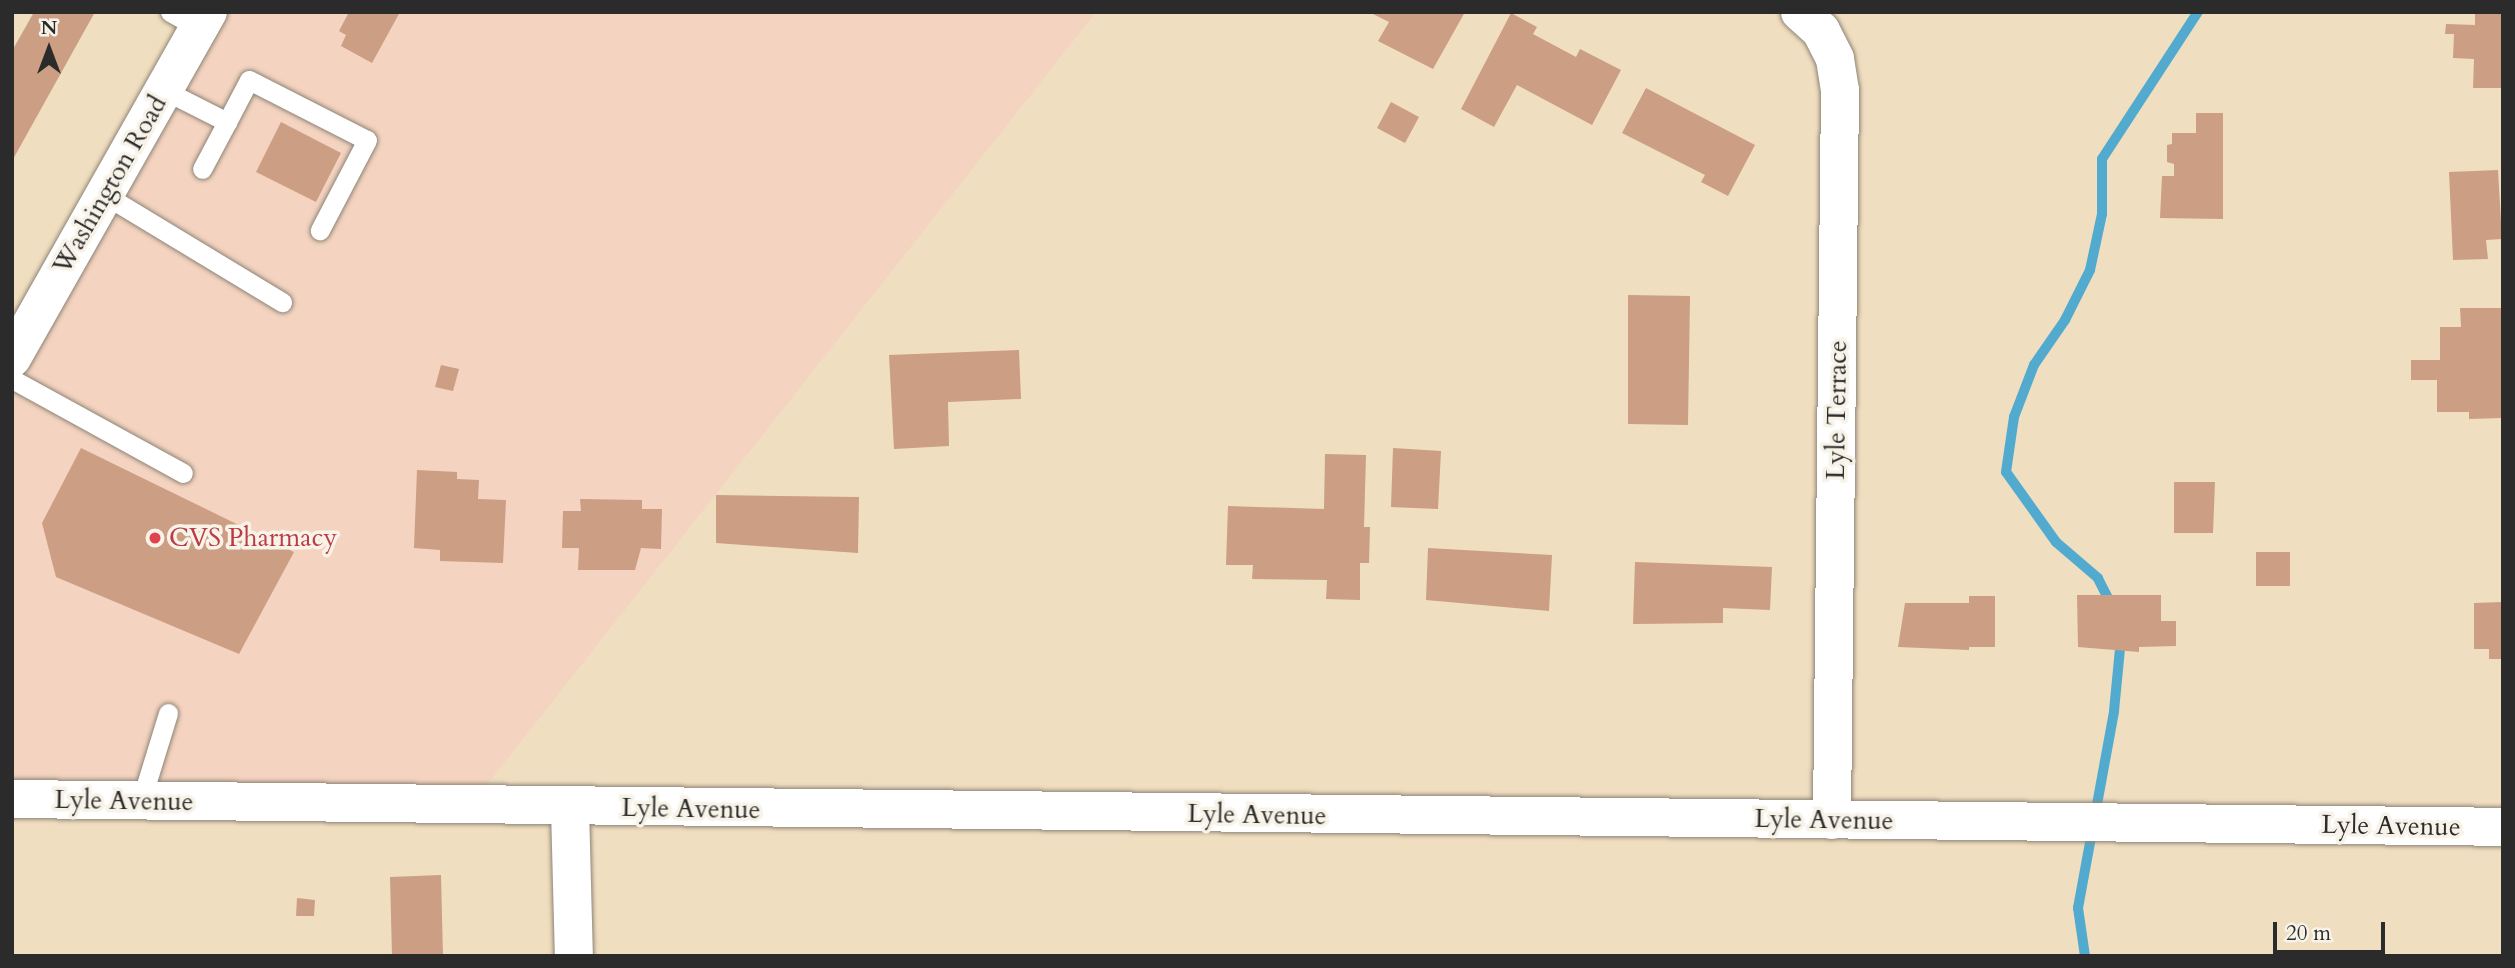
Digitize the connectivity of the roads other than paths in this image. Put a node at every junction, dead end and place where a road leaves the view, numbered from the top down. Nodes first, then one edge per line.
1 (1800, 12) edge
2 (192, 18) edge
3 (164, 90) junction
4 (227, 122) junction
5 (202, 169) dead end
6 (105, 195) junction
7 (320, 230) dead end
8 (282, 302) dead end
9 (12, 358) edge
10 (12, 379) edge
11 (183, 473) dead end
12 (168, 713) dead end
13 (12, 799) edge
14 (141, 801) junction
15 (570, 808) junction
16 (1832, 820) junction
17 (2503, 827) edge
18 (574, 956) edge

1 - 16 street, Lyle Terrace
2 - 3 street, Washington Road
3 - 4 lane
3 - 6 street, Washington Road
4 - 5 lane
4 - 7 lane
6 - 8 lane
6 - 9 street, Washington Road
10 - 11 lane
12 - 14 lane
13 - 14 street, Lyle Avenue
14 - 15 street, Lyle Avenue
15 - 16 street, Lyle Avenue
15 - 18 street
16 - 17 street, Lyle Avenue

